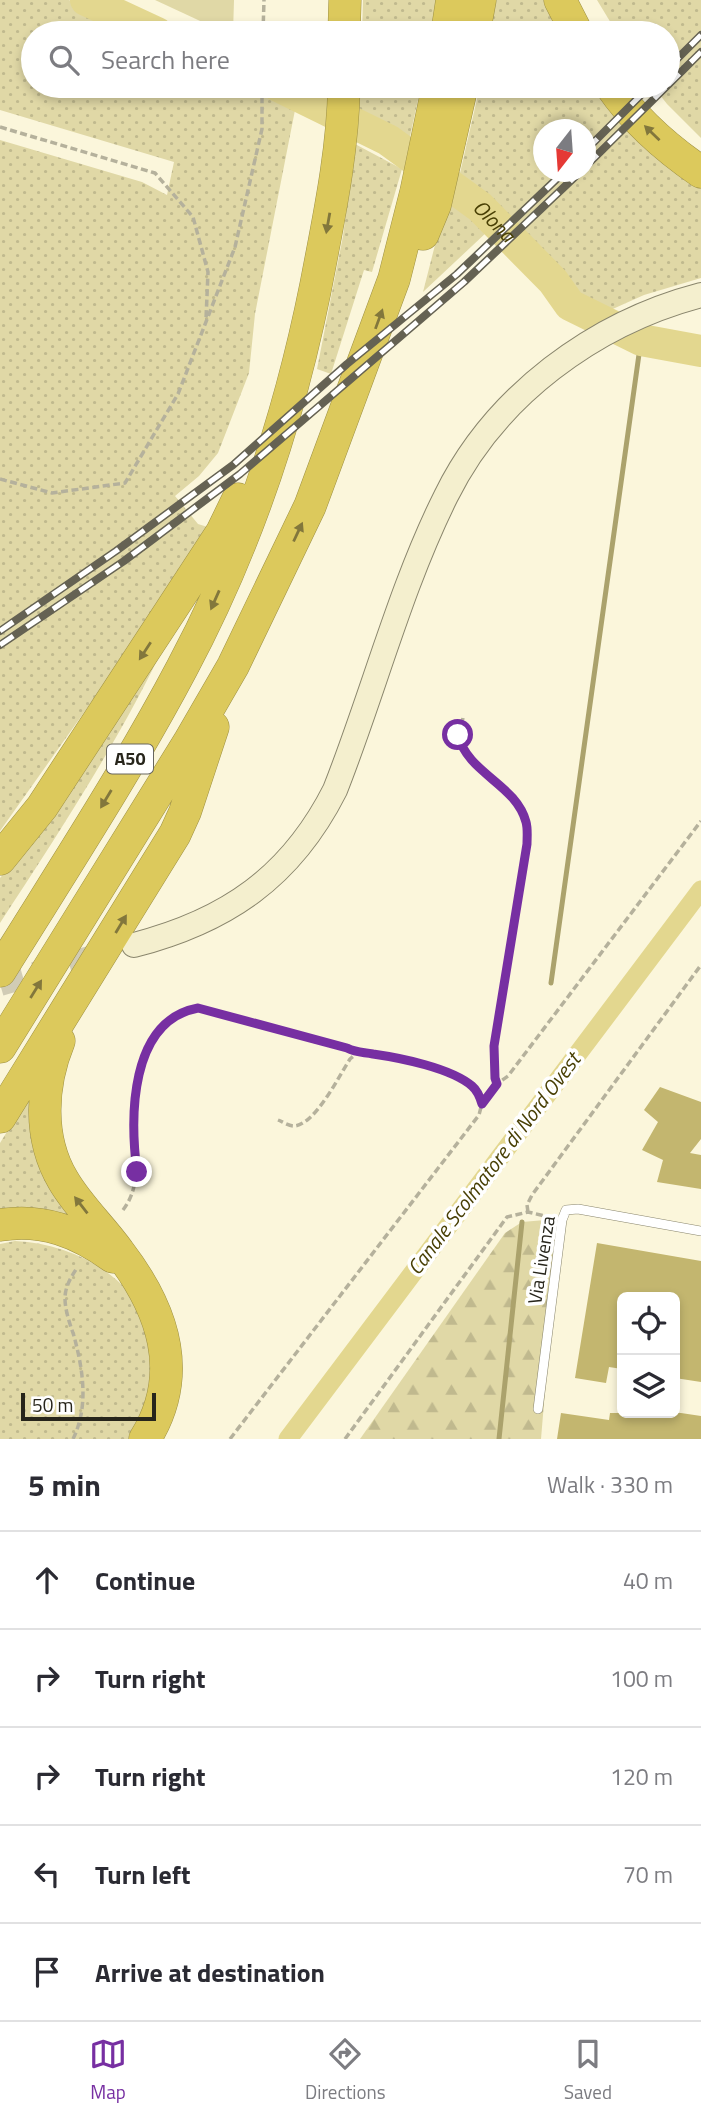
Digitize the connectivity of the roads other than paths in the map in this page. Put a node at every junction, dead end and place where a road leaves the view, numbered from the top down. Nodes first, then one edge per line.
1 (345, 0) edge
2 (452, 0) edge
3 (480, 0) edge
4 (560, 0) edge
5 (344, 21) edge
6 (449, 21) edge
7 (476, 21) edge
8 (571, 21) edge
9 (343, 98) edge
10 (438, 98) edge
11 (458, 98) edge
12 (620, 98) edge
13 (438, 142) junction
14 (701, 172) edge
15 (701, 295) edge
16 (292, 385) junction
17 (233, 666) junction
18 (0, 859) edge
19 (134, 945) tunnel mouth
20 (0, 971) edge
21 (85, 982) junction
22 (0, 1047) edge
23 (0, 1117) edge
24 (0, 1225) edge
25 (701, 1231) edge
26 (138, 1278) junction
27 (538, 1409) dead end
28 (145, 1439) edge

1 - 5 highway
2 - 6 highway
3 - 7 highway
4 - 8 highway
9 -> 16 highway, A50
10 - 13 highway
11 - 13 highway
14 -> 12 highway
17 -> 13 highway, A50
15 - 19 main road
16 -> 18 highway
16 -> 20 highway, A50
21 -> 17 highway
22 -> 17 highway, A50
21 - 23 highway
26 -> 21 highway
24 - 26 highway
25 - 27 lane, Via Livenza
26 - 28 highway

